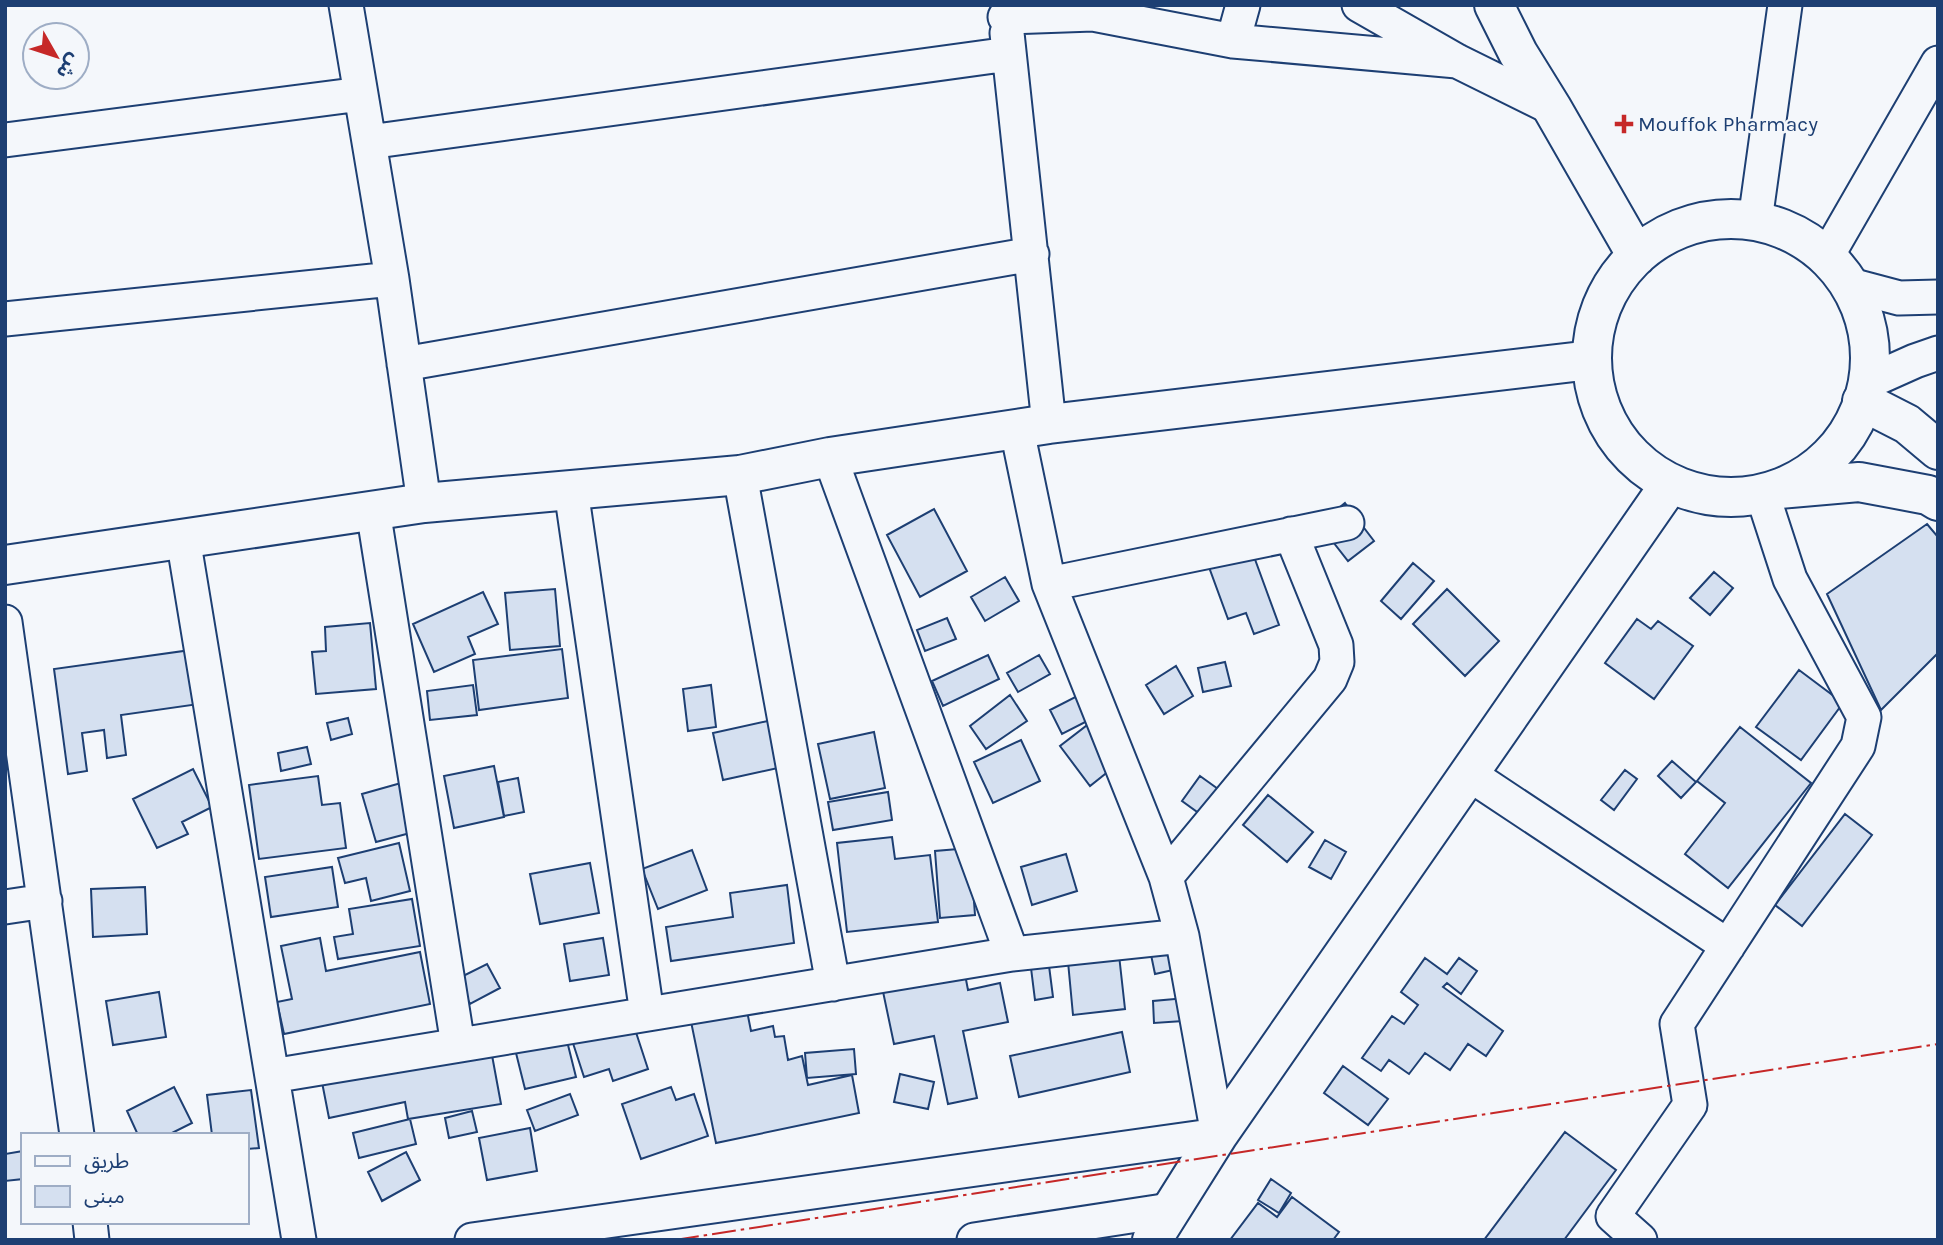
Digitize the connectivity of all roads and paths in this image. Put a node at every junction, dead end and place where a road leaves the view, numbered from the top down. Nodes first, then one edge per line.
1 (346, 5) edge
2 (1243, 5) edge
3 (1359, 5) edge
4 (1494, 5) edge
5 (1785, 5) edge
6 (1005, 11) edge
7 (1233, 41) junction
8 (1009, 54) junction
9 (1457, 61) junction
10 (1938, 64) edge
11 (361, 94) junction
12 (1552, 108) junction
13 (1923, 108) edge
14 (5, 140) edge
15 (369, 142) junction
16 (1755, 221) junction
17 (1032, 254) junction
18 (1637, 256) junction
19 (1839, 271) junction
20 (392, 279) junction
21 (1938, 297) edge
22 (5, 319) edge
23 (1938, 353) edge
24 (1591, 360) junction
25 (404, 364) junction
26 (1865, 392) junction
27 (1033, 427) junction
28 (1938, 450) edge
29 (830, 457) junction
30 (740, 475) junction
31 (1670, 484) junction
32 (571, 490) junction
33 (1771, 491) junction
34 (1938, 501) edge
35 (424, 503) junction
36 (373, 510) junction
37 (1347, 523) dead end
38 (1290, 534) junction
39 (183, 538) junction
40 (5, 565) edge
41 (1049, 584) junction
42 (5, 622) edge
43 (1469, 774) junction
44 (1166, 877) junction
45 (45, 901) junction
46 (5, 907) edge
47 (1182, 936) junction
48 (1728, 946) junction
49 (1012, 954) junction
50 (833, 984) junction
51 (647, 1014) junction
52 (458, 1045) junction
53 (272, 1076) junction
54 (78, 1133) edge
55 (1218, 1135) junction
56 (1161, 1225) edge
57 (299, 1240) edge
58 (471, 1240) edge
59 (974, 1240) edge
60 (1640, 1240) edge

1 - 11 street
2 - 7 street
3 - 9 street
4 - 12 main road
5 - 16 street
6 - 7 street
6 - 8 street
7 - 9 street
8 - 15 street
8 - 17 street
9 - 12 street
10 - 13 street
11 - 14 street
11 - 15 street
12 - 18 main road
13 - 19 street
15 - 20 street
16 - 18 main road
16 - 19 main road
17 - 25 street
17 - 27 street
18 - 24 main road
19 - 21 street
19 - 26 main road
20 - 22 street
20 - 25 street
23 - 26 street
24 - 27 main road
24 - 31 main road
25 - 35 street
26 - 28 main road
26 - 33 main road
27 - 29 main road
27 - 41 street
29 - 30 main road
29 - 49 street
30 - 32 main road
30 - 50 street
31 - 33 main road
31 - 43 main road
32 - 35 main road
32 - 51 street
33 - 34 main road
33 - 48 street
35 - 36 main road
36 - 39 main road
36 - 52 street
37 - 38 street
38 - 41 street
38 - 44 street
39 - 40 main road
39 - 53 street
41 - 44 street
42 - 45 street
43 - 48 street
43 - 55 main road
44 - 47 street
45 - 46 street
45 - 54 street
47 - 49 street
47 - 55 street
48 - 60 street
49 - 50 street
50 - 51 street
51 - 52 street
52 - 53 street
53 - 57 street
55 - 56 main road
55 - 58 street
56 - 59 street

